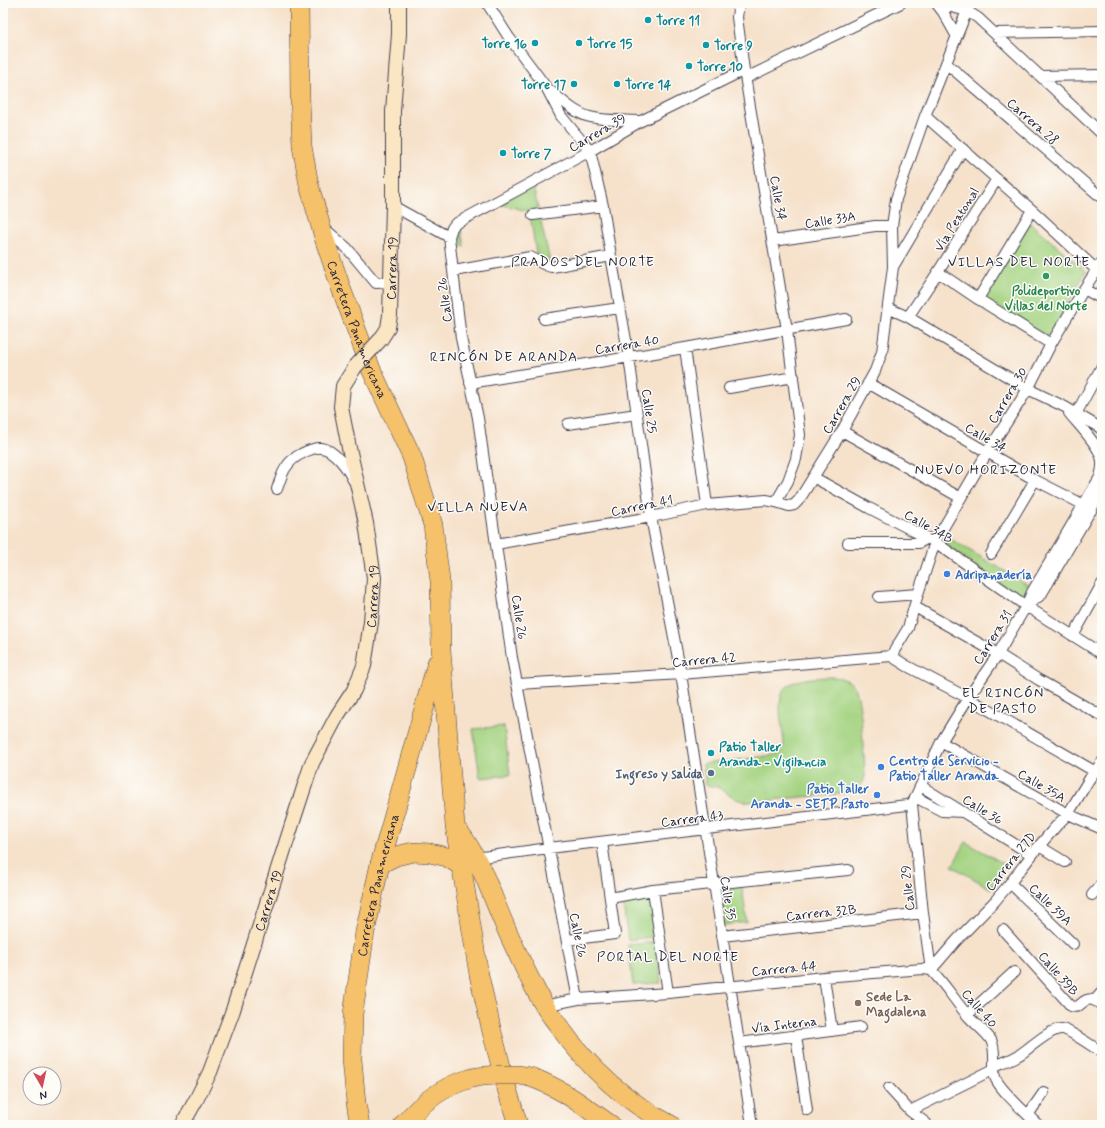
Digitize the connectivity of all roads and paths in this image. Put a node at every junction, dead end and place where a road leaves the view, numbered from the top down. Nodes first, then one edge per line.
1 (299, 3) edge
2 (399, 3) edge
3 (487, 3) edge
4 (739, 3) edge
5 (901, 3) edge
6 (936, 3) edge
7 (968, 7) edge
8 (1102, 31) edge
9 (994, 33) junction
10 (956, 35) junction
11 (947, 64) junction
12 (745, 74) junction
13 (1102, 75) edge
14 (1041, 76) junction
15 (546, 87) junction
16 (925, 116) junction
17 (641, 121) junction
18 (1102, 134) edge
19 (963, 149) junction
20 (590, 151) junction
21 (997, 179) junction
22 (1102, 198) edge
23 (393, 206) junction
24 (603, 206) junction
25 (1032, 210) junction
26 (533, 215) dead end
27 (320, 225) junction
28 (892, 226) junction
29 (449, 236) junction
30 (773, 241) junction
31 (611, 256) junction
32 (893, 267) junction
33 (1100, 269) edge
34 (454, 271) junction
35 (938, 272) junction
36 (391, 282) junction
37 (1084, 289) junction
38 (978, 299) junction
39 (1102, 299) edge
40 (620, 308) junction
41 (888, 308) junction
42 (908, 318) junction
43 (544, 319) dead end
44 (846, 319) dead end
45 (787, 330) junction
46 (1051, 344) junction
47 (685, 348) junction
48 (629, 357) junction
49 (1102, 366) edge
50 (794, 377) junction
51 (470, 383) junction
52 (868, 383) junction
53 (729, 388) dead end
54 (1028, 389) junction
55 (1064, 408) junction
56 (637, 414) junction
57 (1076, 414) junction
58 (568, 424) dead end
59 (1102, 429) edge
60 (842, 431) junction
61 (987, 453) junction
62 (813, 476) junction
63 (1101, 478) edge
64 (1035, 480) junction
65 (277, 488) dead end
66 (1102, 491) edge
67 (961, 498) junction
68 (776, 502) junction
69 (362, 503) junction
70 (707, 505) junction
71 (794, 505) joint
72 (1087, 508) junction
73 (651, 517) junction
74 (932, 540) junction
75 (848, 543) dead end
76 (496, 544) junction
77 (991, 554) dead end
78 (1102, 584) edge
79 (918, 594) junction
80 (879, 597) dead end
81 (1026, 606) junction
82 (915, 608) junction
83 (1073, 636) junction
84 (441, 650) junction
85 (998, 654) junction
86 (1102, 654) edge
87 (891, 656) junction
88 (681, 674) junction
89 (518, 684) junction
90 (968, 698) junction
91 (1102, 716) edge
92 (941, 742) junction
93 (1102, 762) edge
94 (1094, 771) junction
95 (920, 786) junction
96 (913, 800) junction
97 (963, 812) junction
98 (1068, 814) junction
99 (705, 829) junction
100 (1102, 829) edge
101 (602, 842) junction
102 (1039, 846) junction
103 (549, 848) junction
104 (1032, 855) junction
105 (468, 862) junction
106 (1065, 862) dead end
107 (380, 864) junction
108 (848, 870) dead end
109 (1010, 883) junction
110 (1102, 883) edge
111 (714, 884) junction
112 (653, 890) junction
113 (1092, 895) dead end
114 (610, 898) junction
115 (923, 913) junction
116 (1003, 930) dead end
117 (722, 936) junction
118 (567, 940) junction
119 (1073, 944) dead end
120 (931, 970) junction
121 (1014, 972) dead end
122 (824, 977) junction
123 (730, 986) junction
124 (1102, 992) edge
125 (668, 993) junction
126 (578, 999) junction
127 (1098, 1003) edge
128 (544, 1006) junction
129 (968, 1015) junction
130 (861, 1027) dead end
131 (832, 1031) junction
132 (796, 1036) junction
133 (739, 1043) junction
134 (1101, 1050) edge
135 (994, 1067) junction
136 (889, 1088) dead end
137 (1044, 1092) dead end
138 (807, 1110) dead end
139 (910, 1111) junction
140 (1028, 1115) junction
141 (926, 1123) dead end
142 (182, 1125) edge
143 (360, 1125) edge
144 (403, 1125) edge
145 (518, 1125) edge
146 (611, 1125) edge
147 (671, 1125) edge
148 (752, 1125) edge
149 (1038, 1125) edge

1 - 27 highway, Carretera Panamericana
2 - 23 street, Carrera 19
3 - 15 street
4 - 12 street, Calle 34
5 - 12 street, Carrera 39
6 - 7 street
6 - 10 street
7 - 9 street
7 - 10 street, Carrera 29
8 - 9 street
9 - 14 street
10 - 11 street, Carrera 29
11 - 16 street, Carrera 29
11 - 22 street, Carrera 28
12 - 17 street, Carrera 39
12 - 30 street, Calle 34
13 - 14 street
14 - 18 street
15 - 17 street
15 - 20 street
16 - 19 street
16 - 28 street, Carrera 29
17 - 20 street, Carrera 39
19 - 21 street
19 - 32 street
20 - 24 street, Calle 25
20 - 29 street, Carrera 39
21 - 25 street
21 - 35 street, Vía Peatonal
23 - 29 street
23 - 36 street, Carrera 19
24 - 26 street
24 - 31 street, Calle 25
25 - 33 street
25 - 38 street
27 - 36 street
27 - 84 highway, Carretera Panamericana
28 - 30 street, Calle 33A
28 - 32 street, Carrera 29
29 - 34 street, Calle 26
30 - 45 street, Calle 34
31 - 34 street
31 - 40 street, Calle 25
32 - 41 street, Carrera 29
33 - 37 street, Carrera 30
34 - 51 street, Calle 26
35 - 38 street
35 - 42 street, Vía Peatonal
36 - 69 street, Carrera 19, bridge
37 - 39 street
37 - 46 street, Carrera 30
38 - 46 street
40 - 43 street
40 - 48 street, Calle 25
41 - 42 street
41 - 52 street, Carrera 29
42 - 54 street
44 - 45 street
45 - 47 street, Carrera 40
45 - 50 street, Calle 34
46 - 54 street, Carrera 30
47 - 48 street, Carrera 40
47 - 70 street
48 - 51 street, Carrera 40
48 - 56 street, Calle 25
49 - 57 street
50 - 53 street
50 - 68 street, Calle 34
51 - 76 street, Calle 26
52 - 60 street, Carrera 29
52 - 61 street, Calle 34
54 - 55 street
54 - 61 street, Carrera 30
55 - 57 street
55 - 63 street
56 - 58 street
56 - 73 street, Calle 25
57 - 59 street
60 - 62 street, Carrera 29
60 - 67 street
61 - 64 street, Calle 34
61 - 67 street, Carrera 30
62 - 71 street, Carrera 29
62 - 74 street, Calle 34B
63 - 72 street
64 - 72 street, Calle 34
64 - 77 street
65 - 69 street
66 - 72 street
67 - 74 street, Carrera 30
68 - 70 street, Carrera 41
68 - 71 street, Carrera 41
69 - 142 street, Carrera 19
70 - 73 street, Carrera 41
72 - 81 street, Carrera 31
73 - 76 street, Carrera 41
73 - 88 street, Calle 25
74 - 75 street
74 - 79 street, Carrera 30
74 - 81 street, Calle 34B
76 - 89 street, Calle 26
78 - 83 street
79 - 80 street
79 - 82 street, Carrera 30
81 - 83 street, Calle 34B
81 - 85 street, Carrera 31
82 - 85 street
82 - 87 street, Carrera 30
83 - 86 street, Calle 34B
84 - 105 highway, Carretera Panamericana
84 - 107 highway, Carretera Panamericana
85 - 90 street, Carrera 31
85 - 91 street
87 - 88 street, Carrera 42
87 - 90 street
88 - 89 street, Carrera 42
88 - 99 street, Calle 35
89 - 103 street, Calle 26
90 - 92 street, Carrera 31
90 - 94 street
92 - 95 street, Carrera 31
92 - 98 street, Calle 35A
93 - 94 street, Carrera 27D
94 - 98 street, Carrera 27D
95 - 96 street, Carrera 31
95 - 97 street, Calle 36
96 - 97 street
96 - 99 street, Carrera 43
96 - 115 street, Calle 29
97 - 104 street, Calle 36
98 - 100 street, Calle 35A
98 - 102 street, Carrera 27D
99 - 101 street, Carrera 43
99 - 111 street, Calle 35
101 - 103 street, Carrera 43
101 - 114 street
102 - 104 street, Carrera 27D
102 - 106 street
103 - 105 street, Carrera 43
103 - 118 street, Calle 26
104 - 109 street, Carrera 27D
105 - 107 highway
105 - 128 highway
105 - 145 highway, Carretera Panamericana
107 - 143 highway, Carretera Panamericana
108 - 111 street
109 - 119 street, Calle 39A
109 - 120 street, Carrera 27D
110 - 113 street
111 - 112 street
111 - 117 street, Calle 35
112 - 114 street
112 - 125 street
114 - 118 street
115 - 117 street, Carrera 32B
115 - 120 street, Calle 29
116 - 127 street, Calle 39B
117 - 123 street, Calle 35
118 - 126 street, Calle 26
120 - 122 street, Carrera 44
120 - 129 street, Calle 40
121 - 129 street
122 - 123 street, Carrera 44
122 - 131 street, Vía Interna
123 - 125 street, Carrera 44
123 - 133 street, Calle 35
124 - 127 street
125 - 126 street, Carrera 44
126 - 128 street, Carrera 44
128 - 147 highway
129 - 135 street, Calle 40
130 - 131 street, Vía Interna
131 - 132 street, Vía Interna
132 - 133 street, Vía Interna
132 - 138 street
133 - 148 street, Calle 35
134 - 135 street
135 - 139 street
135 - 140 street, Calle 40
136 - 139 street
137 - 140 street
139 - 141 street
140 - 149 street, Calle 40
144 - 146 highway, bridge

